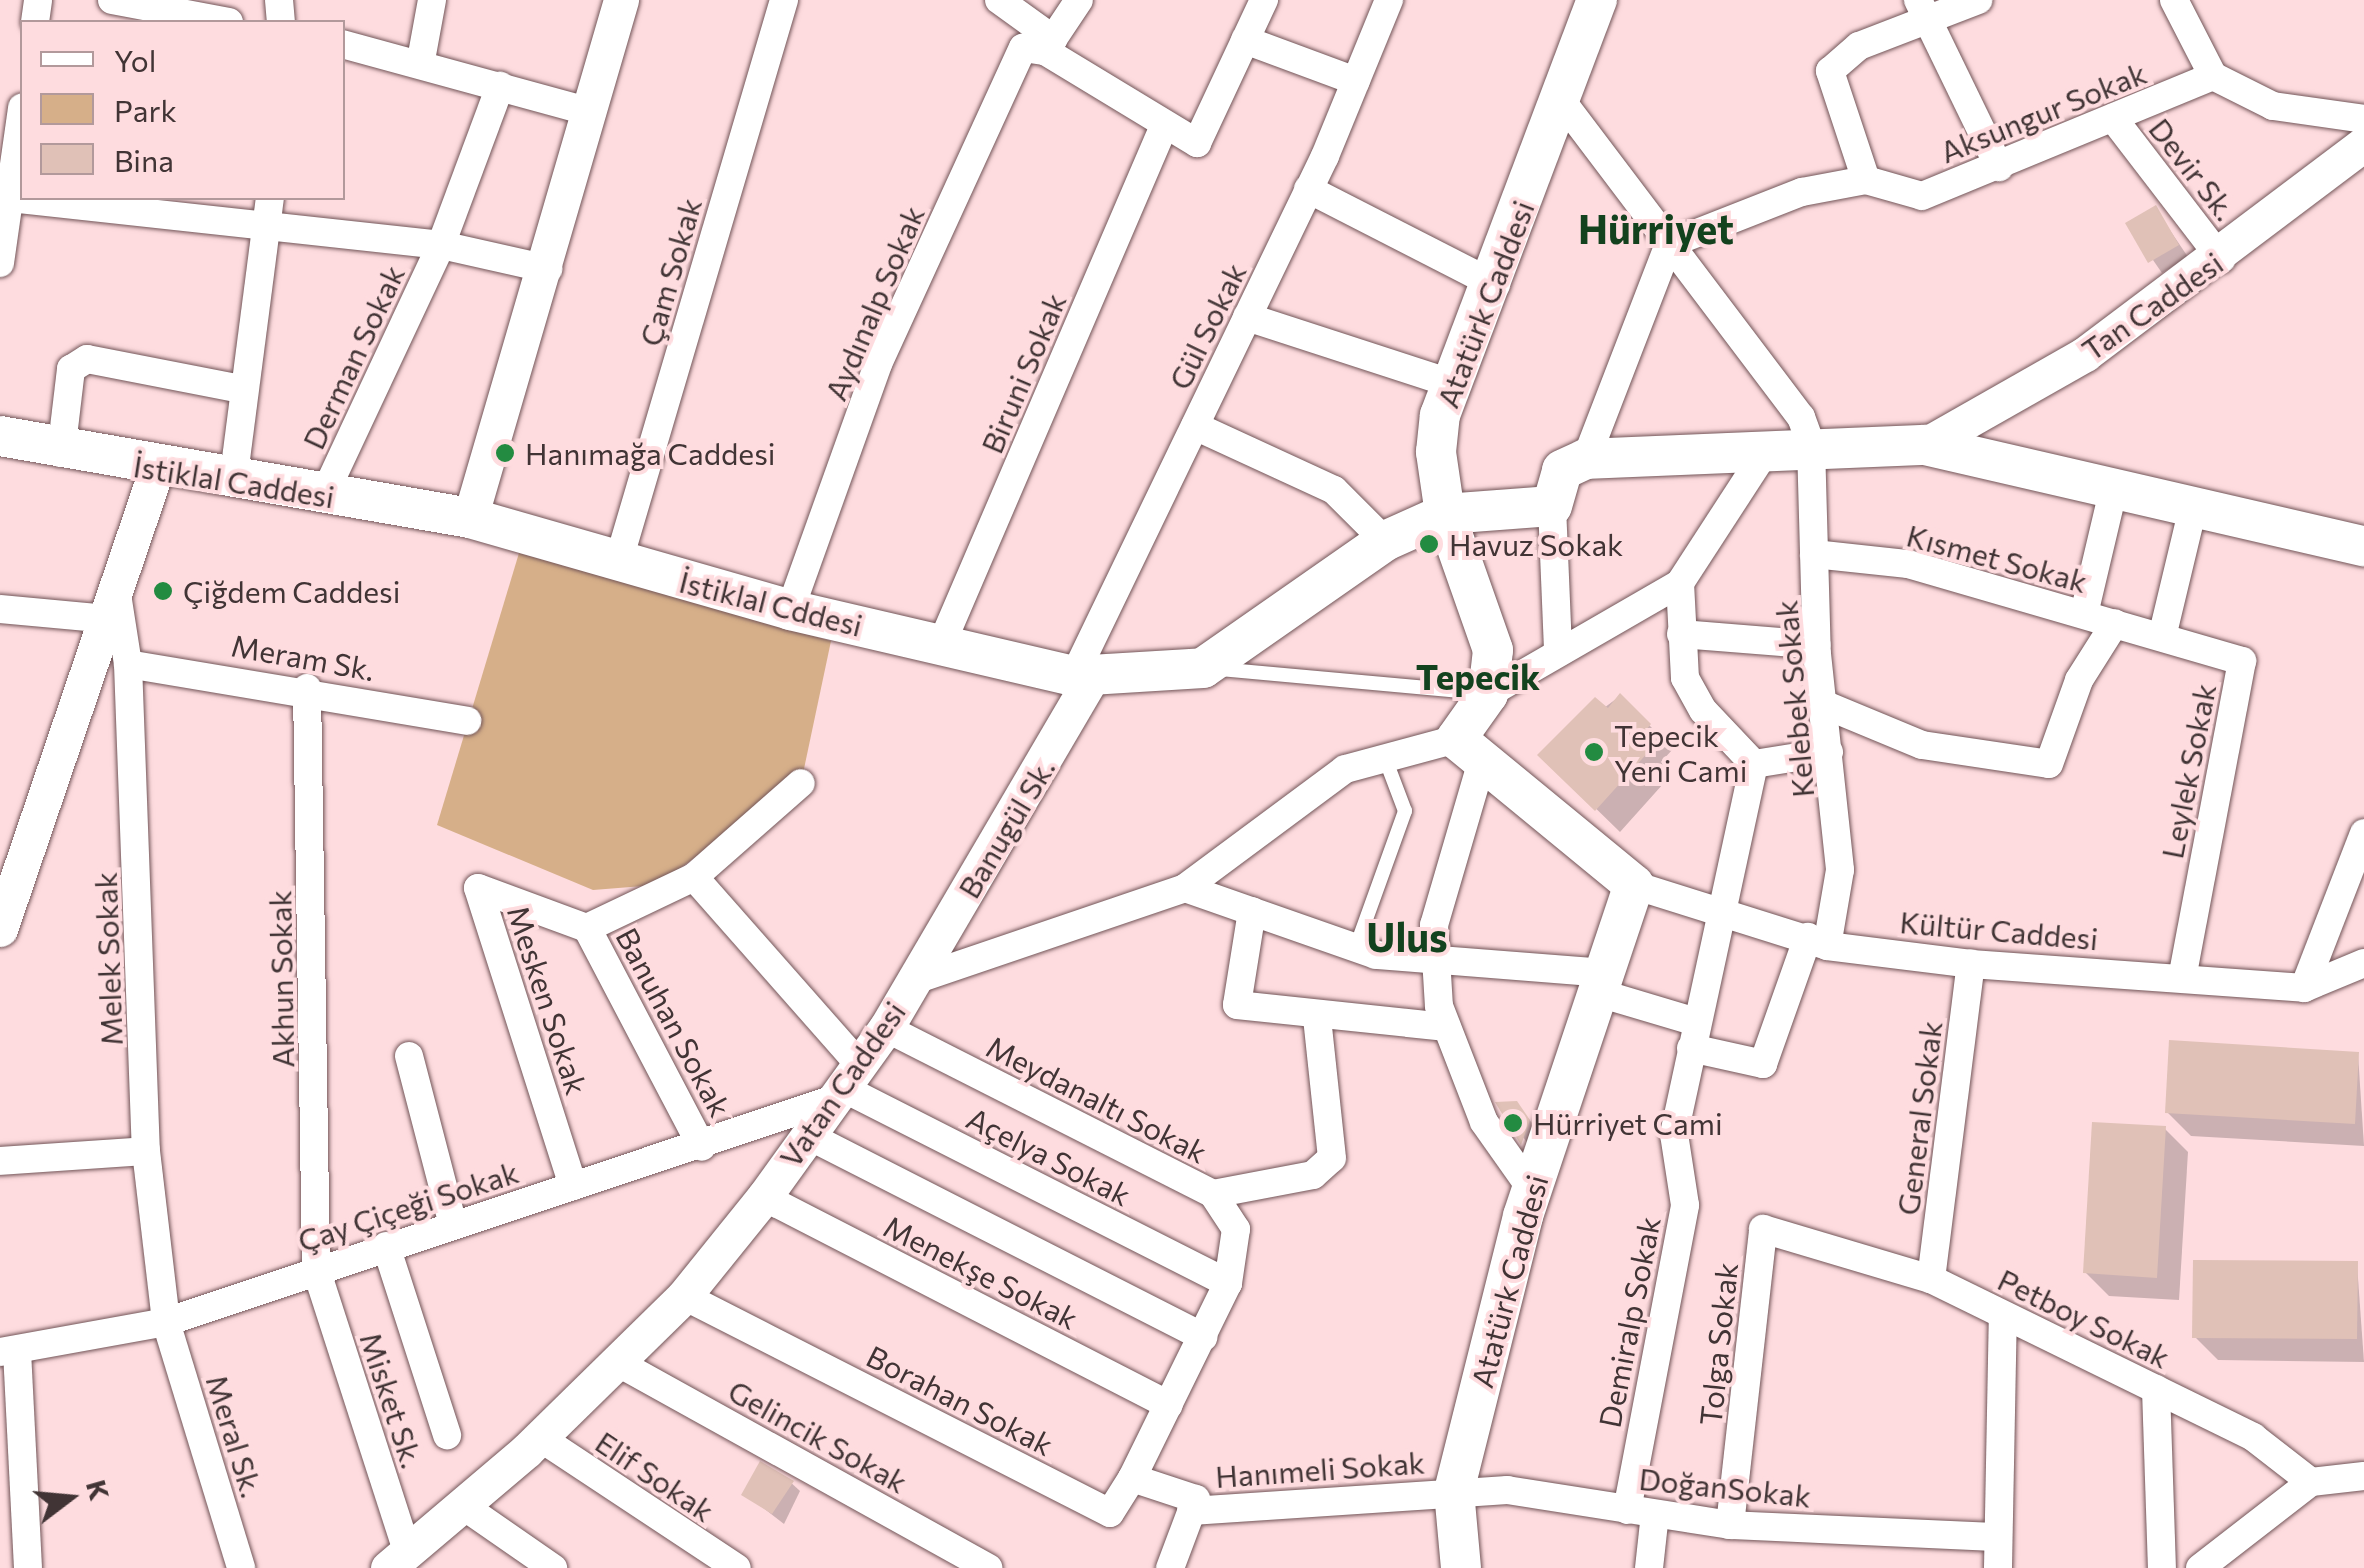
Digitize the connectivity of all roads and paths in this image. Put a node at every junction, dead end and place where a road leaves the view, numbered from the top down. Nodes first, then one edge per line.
1 (112, 0) edge
2 (432, 0) edge
3 (621, 0) edge
4 (784, 0) edge
5 (999, 0) edge
6 (1078, 0) edge
7 (1264, 0) edge
8 (1389, 0) edge
9 (1596, 0) edge
10 (1978, 0) edge
11 (2174, 0) edge
12 (1922, 12) edge
13 (217, 20) edge
14 (1245, 40) junction
15 (345, 45) edge
16 (1049, 45) junction
17 (421, 60) junction
18 (2212, 76) junction
19 (1356, 81) junction
20 (500, 86) junction
21 (1562, 100) junction
22 (587, 111) junction
23 (2113, 118) junction
24 (2364, 119) edge
25 (20, 121) edge
26 (1163, 128) junction
27 (2364, 144) edge
28 (1999, 167) junction
29 (1866, 180) junction
30 (1308, 189) junction
31 (5, 198) edge
32 (46, 200) edge
33 (269, 211) edge
34 (1668, 244) junction
35 (441, 246) junction
36 (2222, 259) junction
37 (0, 263) edge
38 (548, 269) junction
39 (1496, 285) junction
40 (1247, 317) junction
41 (1453, 384) junction
42 (241, 389) junction
43 (1195, 426) junction
44 (0, 436) edge
45 (1811, 444) junction
46 (1925, 445) junction
47 (1765, 452) junction
48 (61, 453) junction
49 (1586, 459) junction
50 (156, 469) junction
51 (234, 482) junction
52 (2114, 486) junction
53 (324, 495) junction
54 (2198, 505) junction
55 (1552, 506) junction
56 (1444, 514) junction
57 (470, 518) junction
58 (2364, 522) edge
59 (1385, 541) junction
60 (2364, 546) edge
61 (1814, 554) junction
62 (618, 563) junction
63 (1680, 583) junction
64 (112, 606) junction
65 (0, 609) edge
66 (790, 610) junction
67 (2101, 619) junction
68 (1681, 634) junction
69 (2162, 637) junction
70 (942, 643) junction
71 (1817, 645) junction
72 (1558, 650) junction
73 (128, 664) junction
74 (1203, 668) junction
75 (1085, 674) junction
76 (307, 688) junction
77 (1488, 694) junction
78 (1823, 704) junction
79 (467, 721) dead end
80 (1469, 750) junction
81 (1829, 752) junction
82 (1385, 758) junction
83 (1754, 764) junction
84 (801, 783) dead end
85 (2364, 833) edge
86 (694, 877) junction
87 (1634, 885) junction
88 (1185, 888) junction
89 (1252, 911) junction
90 (1728, 914) junction
91 (587, 928) junction
92 (0, 929) edge
93 (1817, 942) junction
94 (1355, 950) junction
95 (1434, 958) junction
96 (2364, 963) edge
97 (1971, 964) junction
98 (2183, 974) junction
99 (912, 982) junction
100 (1603, 982) junction
101 (2304, 988) junction
102 (1316, 1017) junction
103 (1447, 1027) junction
104 (886, 1028) junction
105 (1694, 1035) junction
106 (410, 1056) dead end
107 (843, 1083) junction
108 (807, 1135) junction
109 (702, 1147) junction
110 (146, 1150) junction
111 (0, 1161) edge
112 (573, 1186) junction
113 (1532, 1190) junction
114 (1213, 1194) junction
115 (764, 1198) junction
116 (453, 1224) junction
117 (1763, 1229) joint
118 (386, 1246) junction
119 (316, 1270) junction
120 (1932, 1280) junction
121 (1228, 1283) junction
122 (684, 1296) junction
123 (2003, 1315) junction
124 (166, 1322) junction
125 (1204, 1338) junction
126 (8, 1351) edge
127 (614, 1361) junction
128 (2156, 1390) junction
129 (1168, 1405) junction
130 (447, 1435) dead end
131 (538, 1437) junction
132 (2364, 1476) edge
133 (1132, 1478) junction
134 (2311, 1482) junction
135 (1454, 1491) junction
136 (1193, 1505) junction
137 (462, 1506) junction
138 (1627, 1510) junction
139 (1655, 1514) junction
140 (1730, 1525) junction
141 (1992, 1538) junction
142 (398, 1560) edge
143 (28, 1568) edge
144 (241, 1568) edge
145 (552, 1568) edge
146 (737, 1568) edge
147 (989, 1568) edge
148 (1170, 1568) edge
149 (1461, 1568) edge
150 (1649, 1568) edge
151 (1998, 1568) edge
152 (2162, 1568) edge
153 (2200, 1568) edge

1 - 13 street
2 - 17 street
3 - 22 street
4 - 62 street, Çam Sokak
5 - 16 street
6 - 16 street
7 - 14 street
8 - 19 street, Gül Sokak
9 - 21 main road, Atatürk Caddesi
10 - 12 street
11 - 18 street
12 - 28 street
12 - 29 street
14 - 19 street
14 - 26 street
15 - 17 street
16 - 26 street
16 - 66 street, Aydınalp Sokak
17 - 20 street
18 - 23 street, Aksungur Sokak
18 - 24 street
19 - 30 street, Gül Sokak
20 - 22 street
20 - 35 street, Derman Sokak
21 - 34 street
21 - 39 main road, Atatürk Caddesi
22 - 38 street
23 - 28 street, Aksungur Sokak
23 - 36 street, Devir Sk.
25 - 31 street
26 - 70 street, Biruni Sokak
27 - 36 street, Tan Caddesi
28 - 29 street, Aksungur Sokak
29 - 34 street, Aksungur Sokak
30 - 39 street
30 - 40 street, Gül Sokak
31 - 37 street
32 - 33 street
33 - 35 street
33 - 42 street
34 - 45 street
34 - 49 street
35 - 38 street
35 - 53 street, Derman Sokak
36 - 46 street, Tan Caddesi
38 - 57 street
39 - 41 main road, Atatürk Caddesi
40 - 41 street
40 - 43 street, Gül Sokak
41 - 56 main road, Atatürk Caddesi
42 - 48 street
42 - 51 street
43 - 59 street
43 - 75 street, Gül Sokak
44 - 48 main road, İstiklal Caddesi
45 - 46 main road
45 - 47 main road
45 - 61 street, Kelebek Sokak
46 - 52 main road
47 - 49 main road
47 - 63 street
48 - 50 main road, İstiklal Caddesi
49 - 55 main road
50 - 51 main road, İstiklal Caddesi
50 - 64 street
51 - 53 main road, İstiklal Caddesi
52 - 54 main road
52 - 67 street
53 - 57 main road, İstiklal Caddesi
54 - 58 main road
54 - 60 main road
54 - 69 street
55 - 56 main road
55 - 72 street
56 - 59 main road
56 - 77 main road, Atatürk Caddesi
57 - 62 main road, İstiklal Cddesi
59 - 74 main road
61 - 67 street, Kısmet Sokak
61 - 71 street, Kelebek Sokak
62 - 66 main road, İstiklal Cddesi
63 - 68 street
63 - 72 street
64 - 65 street
64 - 73 street, Melek Sokak
64 - 92 street
66 - 70 main road, İstiklal Cddesi
67 - 69 street, Kısmet Sokak
67 - 78 street
68 - 71 street
68 - 83 street
69 - 98 street, Leylek Sokak
70 - 75 main road, İstiklal Cddesi
71 - 78 street, Kelebek Sokak
72 - 77 street
73 - 76 street, Meram Sk.
73 - 110 street, Melek Sokak
74 - 75 main road, İstiklal Cddesi
74 - 77 lane
75 - 99 street, Banugül Sk.
76 - 79 street, Meram Sk.
76 - 119 street, Akhun Sokak
77 - 80 main road
78 - 81 street, Kelebek Sokak
80 - 82 street, Vatan Caddesi
80 - 87 main road
80 - 95 street
81 - 83 street
81 - 93 street, Kelebek Sokak
82 - 88 street, Vatan Caddesi
82 - 94 lane
83 - 90 street, Demiralp Sokak
84 - 86 street
85 - 101 street
86 - 91 street
86 - 107 street
87 - 90 street, Kültür Caddesi
87 - 100 main road, Atatürk Caddesi
88 - 89 street
88 - 99 street, Vatan Caddesi
89 - 94 street
89 - 102 street
90 - 93 street, Kültür Caddesi
90 - 105 street, Demiralp Sokak
91 - 109 street, Banuhan Sokak
91 - 112 street, Mesken Sokak
93 - 97 street, Kültür Caddesi
93 - 105 street, Kelebek Sokak
94 - 95 street
95 - 100 street
95 - 103 street
96 - 101 street, Kültür Caddesi
97 - 98 street, Kültür Caddesi
97 - 120 street, General Sokak
98 - 101 street, Kültür Caddesi
99 - 104 street, Vatan Caddesi
100 - 105 street
100 - 113 main road, Atatürk Caddesi
102 - 103 street
102 - 114 street
103 - 113 street
104 - 107 street, Vatan Caddesi
104 - 114 street, Meydanaltı Sokak
105 - 138 street, Demiralp Sokak
106 - 116 street
107 - 108 street, Vatan Caddesi
107 - 109 street, Çay Çiçeği Sokak
107 - 121 street, Açelya Sokak
108 - 115 street, Vatan Caddesi
108 - 125 street
109 - 112 street, Çay Çiçeği Sokak
110 - 111 street
110 - 124 street, Melek Sokak
112 - 116 street, Çay Çiçeği Sokak
113 - 135 main road, Atatürk Caddesi
114 - 121 street, Meydanaltı Sokak
115 - 122 street, Vatan Caddesi
115 - 129 street, Menekşe Sokak
116 - 118 street, Çay Çiçeği Sokak
117 - 120 street, Petboy Sokak
117 - 140 street, Tolga Sokak
118 - 119 street, Çay Çiçeği Sokak
118 - 130 street
119 - 124 street, Çay Çiçeği Sokak
119 - 142 street, Misket Sk.
120 - 123 street, Petboy Sokak
121 - 125 street, Meydanaltı Sokak
122 - 127 street, Vatan Caddesi
122 - 133 street, Borahan Sokak
123 - 128 street, Petboy Sokak
123 - 141 street
124 - 126 street, Çay Çiçeği Sokak
124 - 144 street, Meral Sk.
125 - 129 street, Meydanaltı Sokak
126 - 143 street
127 - 131 street, Vatan Caddesi
127 - 147 street, Gelincik Sokak
128 - 134 street, Petboy Sokak
128 - 152 street
129 - 133 street, Meydanaltı Sokak
131 - 137 street, Vatan Caddesi
131 - 146 street, Elif Sokak
132 - 134 street
133 - 136 street
134 - 153 street
135 - 136 street, Hanımeli Sokak
135 - 138 street, DoğanSokak
135 - 149 main road, Atatürk Caddesi
136 - 148 street, Hanımeli Sokak
137 - 142 street, Vatan Caddesi
137 - 145 street
138 - 139 street, DoğanSokak
139 - 140 street, DoğanSokak
139 - 150 street
140 - 141 street, DoğanSokak
141 - 151 street

